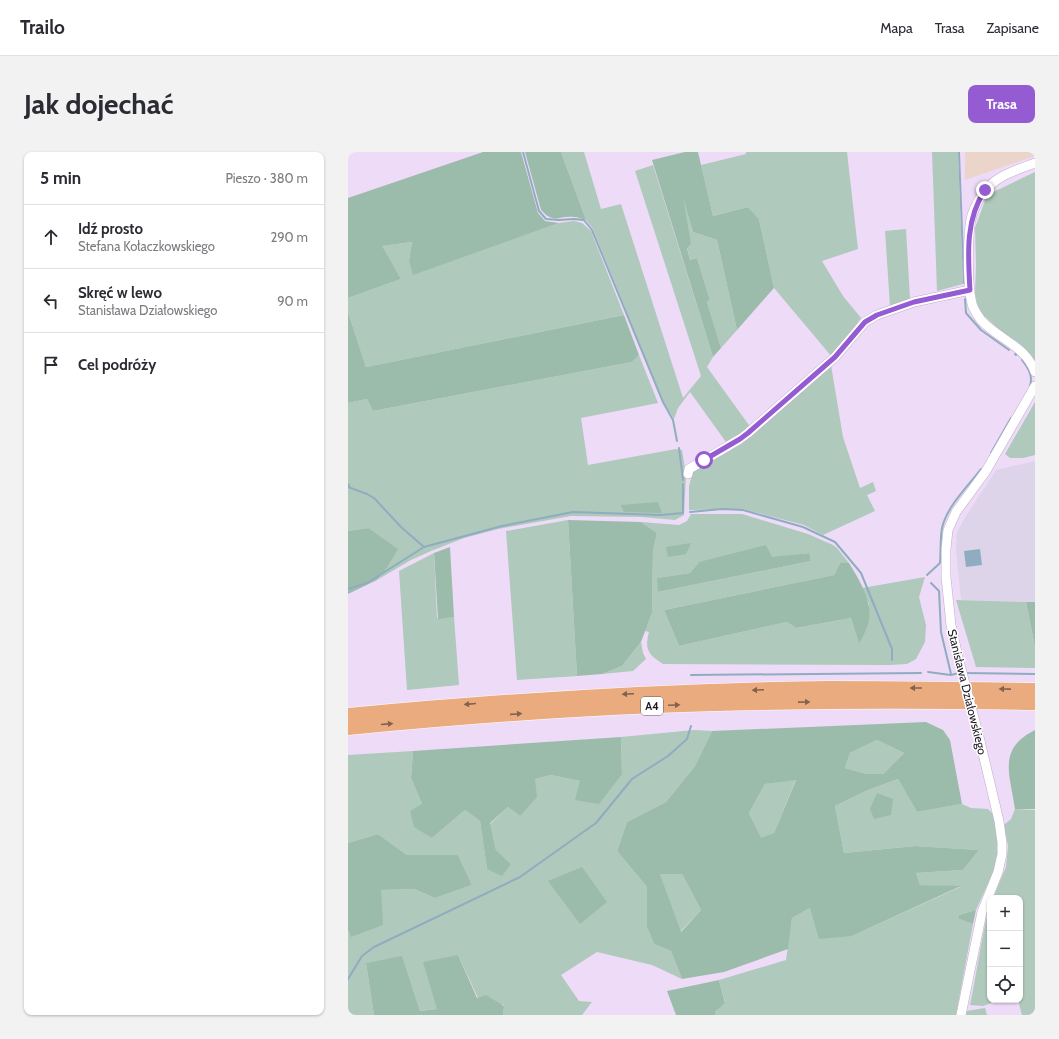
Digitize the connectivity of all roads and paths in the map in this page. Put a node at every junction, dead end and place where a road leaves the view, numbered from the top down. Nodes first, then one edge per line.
1 (1035, 163) edge
2 (970, 290) junction
3 (1035, 372) edge
4 (1035, 386) edge
5 (688, 474) dead end
6 (1035, 690) edge
7 (1035, 703) edge
8 (348, 715) edge
9 (348, 728) edge
10 (960, 1015) edge

1 - 2 street
2 - 3 street
2 - 5 street
4 - 10 street, Stanisława Działowskiego, bridge
6 -> 8 highway, A4
9 -> 7 highway, A4

